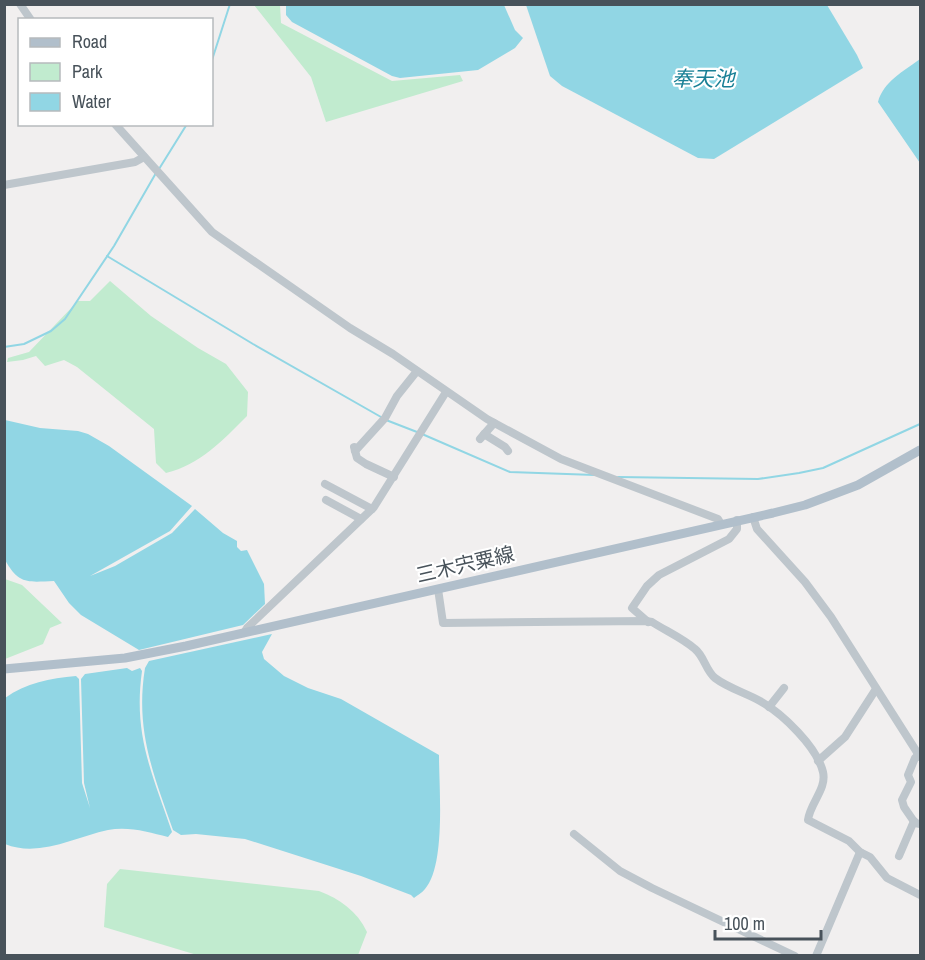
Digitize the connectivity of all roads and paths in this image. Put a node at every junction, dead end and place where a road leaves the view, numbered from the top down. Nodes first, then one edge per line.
1 (20, 4) edge
2 (30, 18) edge
3 (117, 126) edge
4 (144, 157) junction
5 (4, 185) edge
6 (417, 371) junction
7 (446, 392) junction
8 (494, 423) junction
9 (514, 434) junction
10 (920, 450) edge
11 (394, 477) junction
12 (325, 484) dead end
13 (326, 500) dead end
14 (372, 509) junction
15 (753, 517) junction
16 (361, 519) junction
17 (737, 520) junction
18 (721, 524) junction
19 (438, 589) junction
20 (648, 622) junction
21 (244, 633) junction
22 (4, 669) edge
23 (784, 688) dead end
24 (876, 689) junction
25 (769, 707) junction
26 (920, 756) edge
27 (818, 761) junction
28 (917, 823) edge
29 (574, 834) dead end
30 (860, 852) junction
31 (898, 856) dead end
32 (920, 894) edge
33 (795, 956) edge
34 (816, 956) edge

1 - 2 street
3 - 4 street
4 - 5 street
4 - 6 street
6 - 7 street
6 - 11 street
7 - 8 street
7 - 11 street
8 - 9 street
8 - 9 street
9 - 18 street
10 - 15 main road, 三木宍粟線
11 - 14 street
12 - 14 street
13 - 16 street
14 - 16 street
15 - 17 main road, 三木宍粟線
15 - 24 street
16 - 21 street
17 - 18 main road, 三木宍粟線
17 - 20 street
18 - 19 main road, 三木宍粟線
19 - 20 street
19 - 21 main road, 三木宍粟線
20 - 25 street
21 - 22 main road, 三木宍粟線
23 - 25 street
24 - 26 street
24 - 27 street
25 - 27 street
26 - 28 street
27 - 30 street
28 - 31 street
29 - 33 street
30 - 32 street
30 - 34 street

